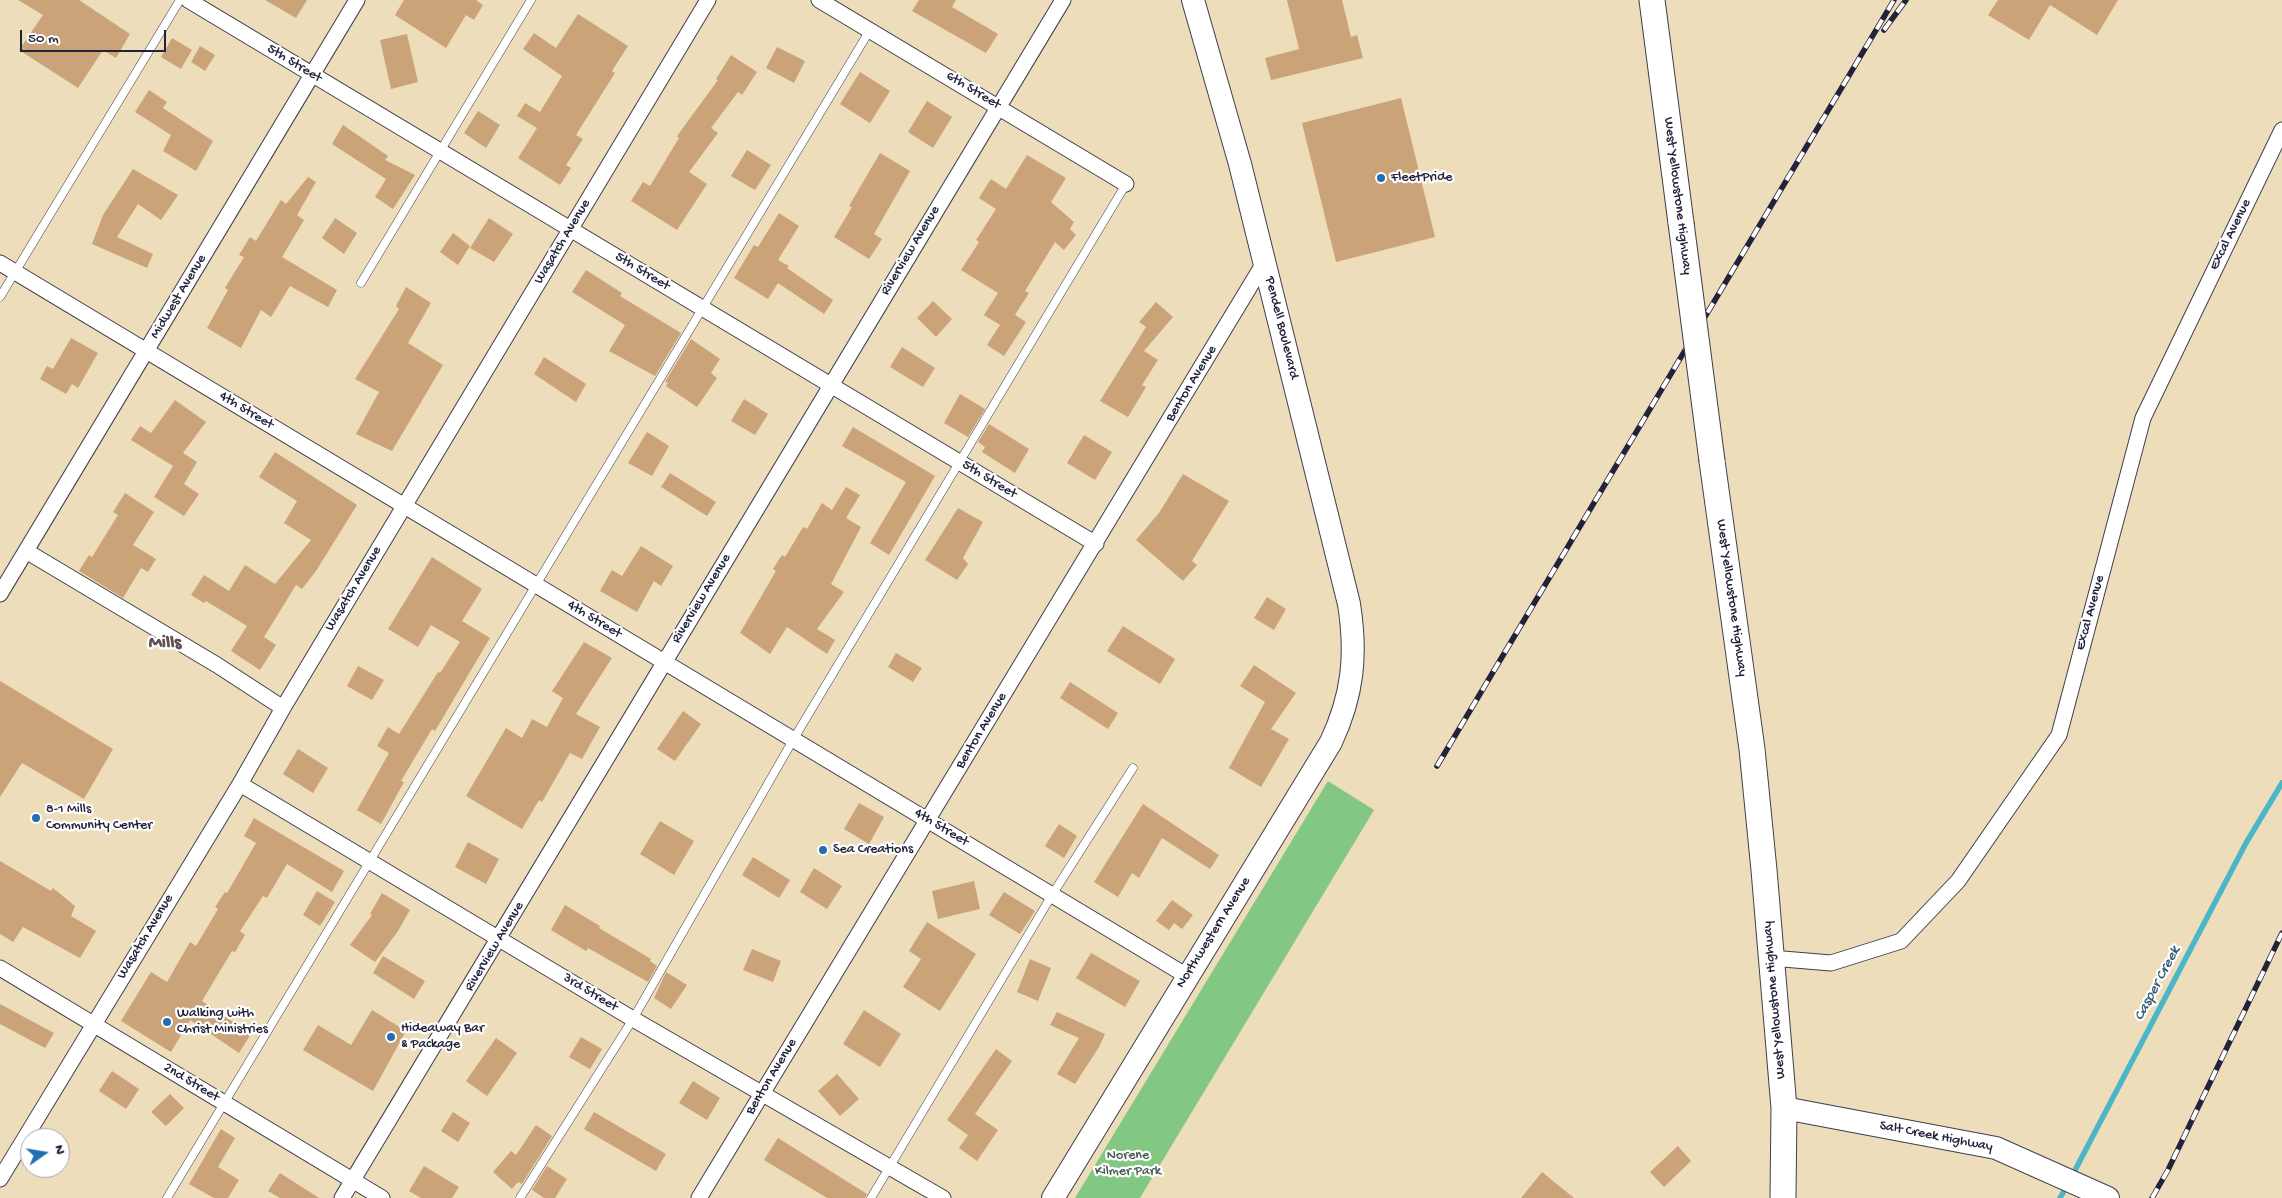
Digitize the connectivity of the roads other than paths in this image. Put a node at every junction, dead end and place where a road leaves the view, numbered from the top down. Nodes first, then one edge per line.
1 (180, 0) edge
2 (188, 0) edge
3 (357, 0) edge
4 (531, 0) edge
5 (708, 0) edge
6 (819, 0) edge
7 (1063, 0) edge
8 (1193, 0) edge
9 (1652, 0) edge
10 (870, 30) junction
11 (312, 75) junction
12 (998, 106) junction
13 (2282, 130) edge
14 (440, 151) junction
15 (1126, 184) joint
16 (571, 229) junction
17 (0, 263) edge
18 (1264, 263) junction
19 (15, 272) junction
20 (361, 283) dead end
21 (0, 297) edge
22 (703, 308) junction
23 (146, 351) junction
24 (831, 384) junction
25 (960, 462) junction
26 (404, 506) junction
27 (1096, 544) junction
28 (26, 551) junction
29 (536, 585) junction
30 (0, 594) edge
31 (1354, 659) joint
32 (664, 662) junction
33 (283, 708) junction
34 (793, 740) junction
35 (1132, 768) dead end
36 (240, 784) junction
37 (928, 821) junction
38 (369, 861) junction
39 (1052, 895) junction
40 (500, 939) junction
41 (1771, 958) junction
42 (0, 968) edge
43 (1187, 976) junction
44 (633, 1019) junction
45 (93, 1024) junction
46 (762, 1094) junction
47 (224, 1103) junction
48 (1784, 1108) junction
49 (890, 1166) junction
50 (0, 1179) edge
51 (352, 1180) junction
52 (167, 1198) edge
53 (342, 1198) edge
54 (382, 1198) edge
55 (520, 1198) edge
56 (699, 1198) edge
57 (871, 1198) edge
58 (943, 1198) edge
59 (1053, 1198) edge
60 (1783, 1198) edge
61 (2108, 1198) edge

1 - 19 lane
2 - 11 street, 5th Street
3 - 11 street, Midwest Avenue
4 - 14 lane
5 - 16 street, Wasatch Avenue
6 - 10 street, 6th Street
7 - 12 street, Riverview Avenue
8 - 18 street, Pendell Boulevard
9 - 41 main road, West Yellowstone Highway, bridge
10 - 12 street, 6th Street
10 - 22 lane
11 - 14 street, 5th Street
11 - 23 street, Midwest Avenue
12 - 15 street, 6th Street
12 - 24 street, Riverview Avenue
13 - 41 street, Excal Avenue
14 - 16 street, 5th Street
14 - 20 lane
15 - 25 lane
16 - 22 street, 5th Street
16 - 26 street, Wasatch Avenue
17 - 19 street, 4th Street
18 - 27 street, Benton Avenue
18 - 31 street, Pendell Boulevard
19 - 21 lane
19 - 23 street, 4th Street
22 - 24 street, 5th Street
22 - 29 lane
23 - 26 street, 4th Street
23 - 28 street, Midwest Avenue
24 - 25 street, 5th Street
24 - 32 street, Riverview Avenue
25 - 27 street, 5th Street
25 - 34 lane
26 - 29 street, 4th Street
26 - 33 street, Wasatch Avenue
27 - 37 street, Benton Avenue
28 - 30 street, Midwest Avenue
28 - 33 street
29 - 32 street, 4th Street
29 - 38 lane
31 - 43 street, Northwestern Avenue
32 - 34 street, 4th Street
32 - 40 street, Riverview Avenue
33 - 36 street, Wasatch Avenue
34 - 37 street, 4th Street
34 - 44 lane
35 - 39 lane
36 - 38 street, 3rd Street
36 - 45 street, Wasatch Avenue
37 - 39 street, 4th Street
37 - 46 street, Benton Avenue
38 - 40 street, 3rd Street
38 - 47 lane
39 - 43 street, 4th Street
39 - 49 lane
40 - 44 street, 3rd Street
40 - 51 street, Riverview Avenue
41 - 48 main road, West Yellowstone Highway
42 - 45 street, 2nd Street
43 - 59 street, Northwestern Avenue
44 - 46 street, 3rd Street
44 - 55 lane
45 - 47 street, 2nd Street
45 - 50 street, Wasatch Avenue
46 - 49 street, 3rd Street
46 - 56 street, Benton Avenue
47 - 51 street, 2nd Street
47 - 52 lane
48 - 60 main road, West Yellowstone Highway
48 - 61 street, Salt Creek Highway
49 - 57 lane
49 - 58 street, 3rd Street
51 - 53 street, Riverview Avenue
51 - 54 street, 2nd Street

